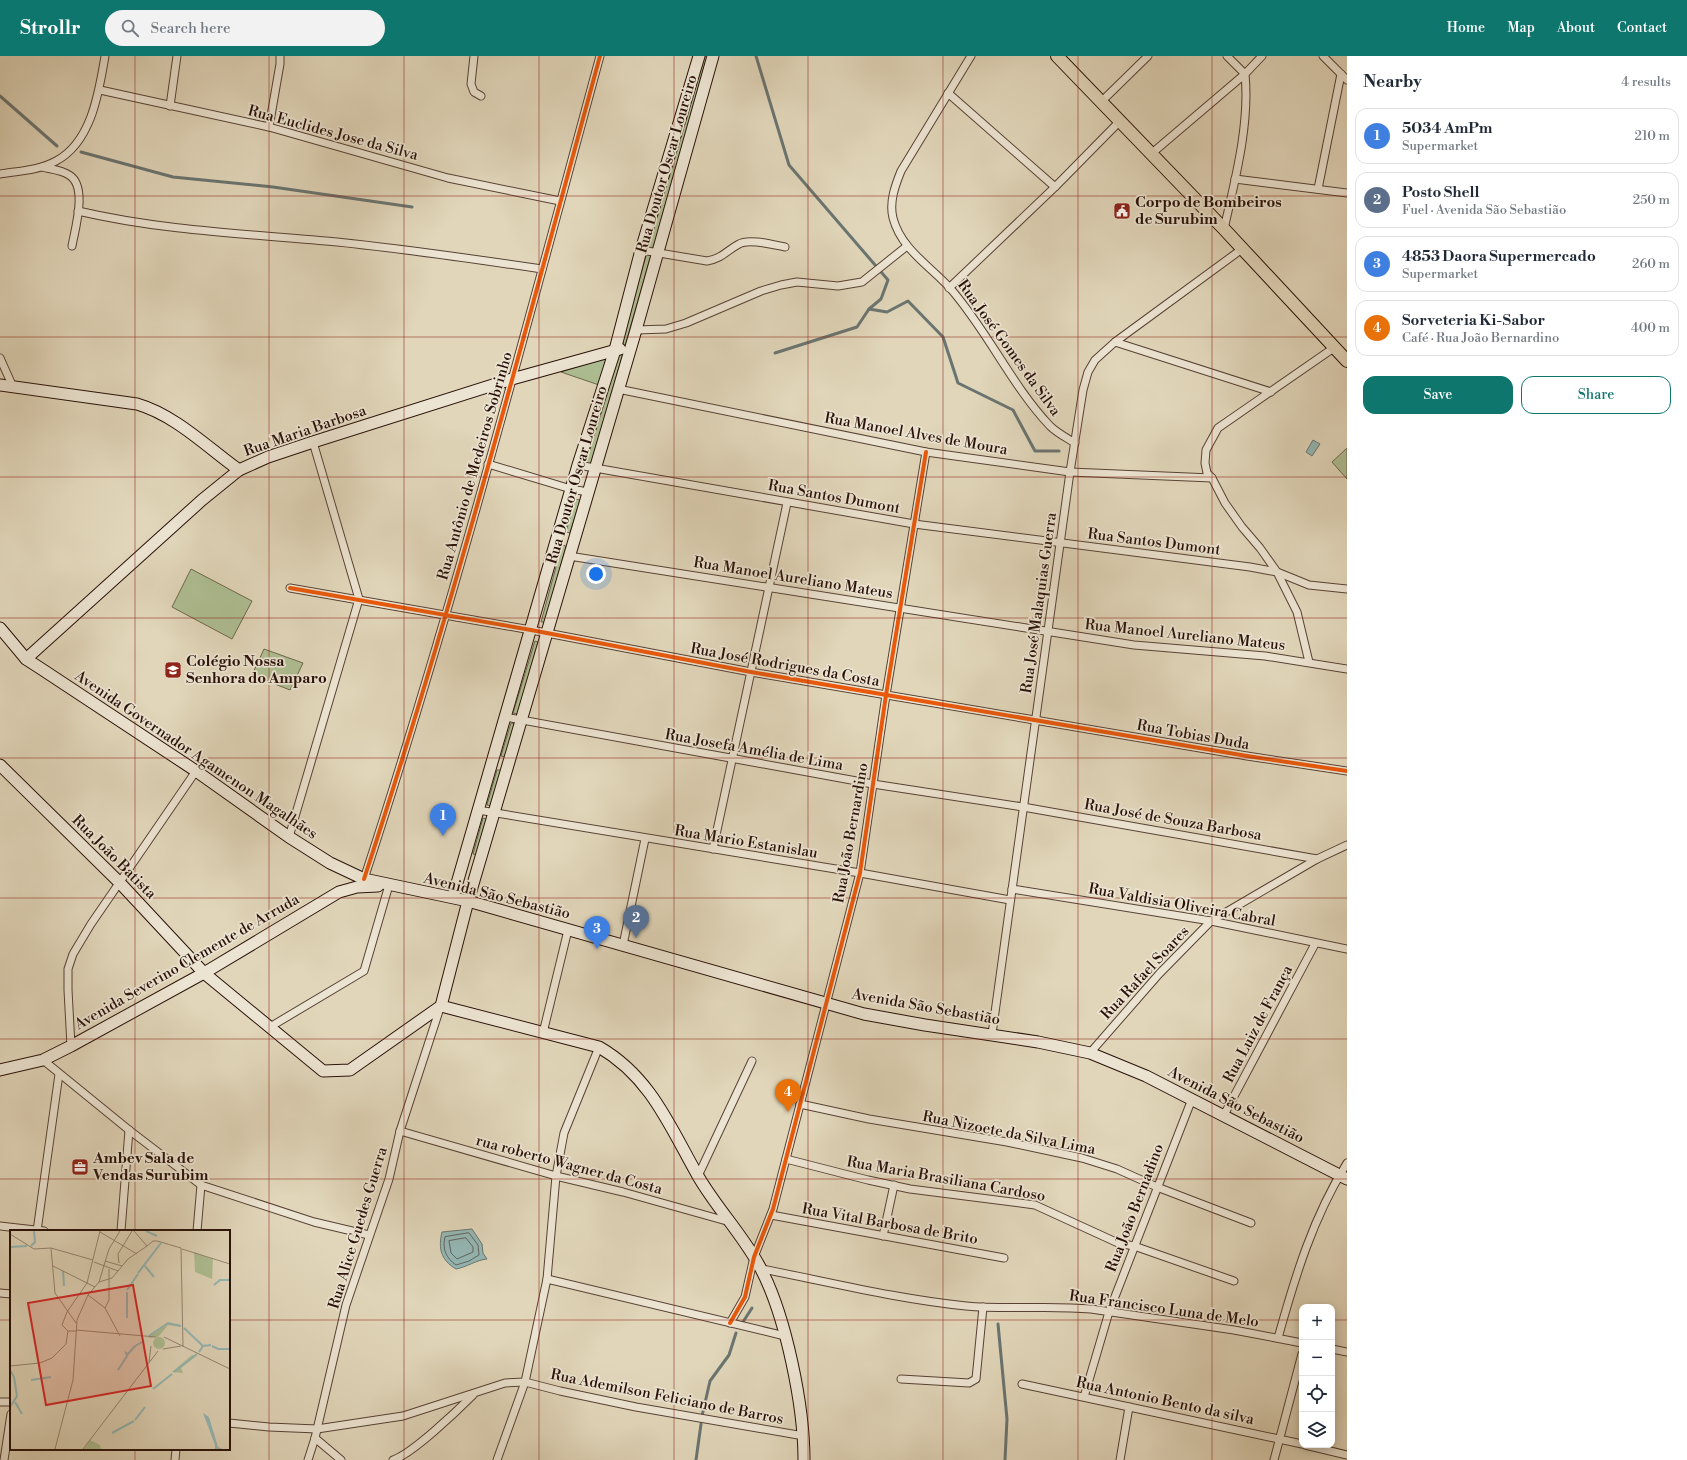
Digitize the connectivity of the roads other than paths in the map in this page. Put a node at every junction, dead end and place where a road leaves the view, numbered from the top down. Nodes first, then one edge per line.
1 (105, 56) edge
2 (177, 56) edge
3 (280, 56) edge
4 (474, 56) edge
5 (600, 56) edge
6 (699, 56) edge
7 (713, 56) edge
8 (971, 56) edge
9 (1057, 56) edge
10 (1148, 56) edge
11 (1227, 56) edge
12 (1262, 56) edge
13 (1323, 56) edge
14 (1245, 74) junction
15 (1341, 74) junction
16 (1347, 80) edge
17 (100, 90) junction
18 (948, 93) junction
19 (481, 96) dead end
20 (1101, 102) junction
21 (170, 106) junction
22 (1120, 121) junction
23 (269, 127) junction
24 (1151, 154) junction
25 (42, 167) junction
26 (0, 174) edge
27 (1235, 179) junction
28 (1054, 187) junction
29 (1318, 189) junction
30 (1347, 193) edge
31 (560, 201) junction
32 (78, 211) junction
33 (1224, 229) junction
34 (72, 246) dead end
35 (907, 246) junction
36 (785, 247) dead end
37 (1242, 249) junction
38 (641, 250) junction
39 (658, 252) junction
40 (542, 269) junction
41 (950, 288) junction
42 (636, 330) junction
43 (1115, 342) junction
44 (630, 347) junction
45 (1335, 347) junction
46 (615, 350) junction
47 (0, 358) edge
48 (1347, 361) edge
49 (512, 379) junction
50 (0, 385) edge
51 (13, 387) junction
52 (618, 389) junction
53 (1271, 392) junction
54 (313, 442) junction
55 (1075, 443) junction
56 (926, 452) junction
57 (488, 464) junction
58 (578, 465) junction
59 (594, 469) junction
60 (239, 470) junction
61 (1070, 472) junction
62 (1212, 478) junction
63 (571, 489) junction
64 (588, 492) junction
65 (787, 503) junction
66 (914, 524) junction
67 (1060, 544) junction
68 (569, 556) junction
69 (1277, 572) junction
70 (290, 588) dead end
71 (769, 588) junction
72 (1347, 589) edge
73 (359, 599) junction
74 (902, 608) junction
75 (446, 616) junction
76 (0, 628) edge
77 (530, 630) junction
78 (1048, 631) junction
79 (546, 633) junction
80 (26, 659) junction
81 (1309, 662) junction
82 (1347, 669) edge
83 (751, 672) junction
84 (886, 695) junction
85 (505, 717) junction
86 (1036, 719) junction
87 (521, 721) junction
88 (732, 759) junction
89 (0, 765) edge
90 (196, 771) junction
91 (1347, 771) edge
92 (873, 784) junction
93 (1023, 808) junction
94 (478, 810) junction
95 (494, 813) junction
96 (289, 838) junction
97 (645, 839) junction
98 (1347, 845) edge
99 (714, 849) junction
100 (1317, 859) junction
101 (860, 873) junction
102 (364, 879) junction
103 (120, 883) junction
104 (389, 885) junction
105 (1012, 889) junction
106 (452, 898) junction
107 (1010, 900) junction
108 (468, 901) junction
109 (1211, 921) junction
110 (568, 930) junction
111 (1315, 944) junction
112 (624, 945) junction
113 (1347, 949) edge
114 (204, 973) junction
115 (826, 1003) junction
116 (441, 1006) junction
117 (270, 1027) junction
118 (543, 1034) junction
119 (992, 1034) junction
120 (71, 1046) junction
121 (599, 1046) junction
122 (1090, 1053) junction
123 (43, 1060) junction
124 (752, 1061) dead end
125 (0, 1070) edge
126 (59, 1074) junction
127 (1192, 1099) junction
128 (800, 1104) junction
129 (1224, 1115) junction
130 (129, 1130) junction
131 (400, 1132) junction
132 (786, 1159) junction
133 (1347, 1163) edge
134 (556, 1176) junction
135 (698, 1176) junction
136 (1343, 1177) edge
137 (201, 1185) junction
138 (894, 1186) junction
139 (1157, 1187) junction
140 (770, 1215) junction
141 (731, 1222) junction
142 (1251, 1223) dead end
143 (0, 1226) edge
144 (31, 1230) edge
145 (39, 1230) edge
146 (120, 1230) edge
147 (196, 1230) edge
148 (369, 1235) junction
149 (883, 1236) junction
150 (1134, 1246) junction
151 (754, 1257) junction
152 (1004, 1258) dead end
153 (762, 1270) junction
154 (547, 1279) junction
155 (1234, 1281) dead end
156 (0, 1293) edge
157 (10, 1294) edge
158 (983, 1307) junction
159 (1109, 1312) junction
160 (730, 1323) junction
161 (786, 1336) junction
162 (1278, 1338) junction
163 (1299, 1342) edge
164 (1335, 1350) edge
165 (1347, 1352) edge
166 (1299, 1366) edge
167 (901, 1379) dead end
168 (525, 1382) junction
169 (1022, 1384) dead end
170 (475, 1393) junction
171 (1084, 1397) junction
172 (1129, 1407) junction
173 (10, 1421) edge
174 (230, 1423) edge
175 (318, 1429) junction
176 (804, 1436) junction
177 (316, 1438) junction
178 (1280, 1439) junction
179 (1299, 1443) edge
180 (1318, 1448) edge
181 (176, 1450) edge
182 (1347, 1455) edge
183 (4, 1460) edge
184 (175, 1460) edge
185 (308, 1460) edge
186 (341, 1460) edge
187 (393, 1460) edge
188 (497, 1460) edge
189 (804, 1460) edge
190 (1120, 1460) edge
191 (1274, 1460) edge

1 - 17 street
2 - 21 street
3 - 23 street
4 - 19 street
5 - 31 street, Rua Antônio de Medeiros Sobrinho
6 - 38 main road, Rua Doutor Oscar Loureiro
7 - 39 main road, Rua Doutor Oscar Loureiro
8 - 18 street, Rua José Gomes da Silva
9 - 20 main road
10 - 20 street
11 - 14 street
12 - 14 street
13 - 15 street
14 - 24 street
14 - 27 street
15 - 16 street
15 - 29 street
17 - 21 street, Rua Euclides Jose da Silva
17 - 25 street
18 - 28 street
18 - 35 street, Rua José Gomes da Silva
20 - 22 main road
21 - 23 street, Rua Euclides Jose da Silva
22 - 24 main road
22 - 28 street
23 - 31 street, Rua Euclides Jose da Silva
24 - 33 main road
25 - 26 street
25 - 32 street
27 - 29 street
27 - 33 street
28 - 41 street
29 - 30 street
31 - 40 street, Rua Antônio de Medeiros Sobrinho
32 - 34 street
32 - 40 street
33 - 37 main road
35 - 41 street, Rua José Gomes da Silva
35 - 42 street
36 - 39 street
37 - 43 street, Rua José Malaquias Guerra
37 - 45 main road
38 - 39 street
38 - 46 main road, Rua Doutor Oscar Loureiro
39 - 42 main road, Rua Doutor Oscar Loureiro
40 - 49 street, Rua Antônio de Medeiros Sobrinho
41 - 55 street, Rua José Gomes da Silva
42 - 44 main road, Rua Doutor Oscar Loureiro
43 - 53 street
43 - 55 street, Rua José Malaquias Guerra
44 - 46 main road, Rua Maria Barbosa
44 - 52 main road, Rua Doutor Oscar Loureiro
45 - 48 main road
45 - 53 street
46 - 49 main road, Rua Maria Barbosa
46 - 58 main road, Rua Doutor Oscar Loureiro
47 - 51 street
49 - 54 main road, Rua Maria Barbosa
49 - 57 street, Rua Antônio de Medeiros Sobrinho
50 - 51 main road
51 - 60 main road
52 - 56 street, Rua Manoel Alves de Moura
52 - 59 main road, Rua Doutor Oscar Loureiro
53 - 62 street
54 - 60 main road, Rua Maria Barbosa
54 - 73 street
55 - 61 street, Rua José Malaquias Guerra
56 - 61 street, Rua Manoel Alves de Moura
56 - 66 street, Rua João Bernardino
57 - 63 street
57 - 75 street, Rua Antônio de Medeiros Sobrinho
58 - 59 street, Rua Santos Dumont
58 - 63 main road, Rua Doutor Oscar Loureiro
59 - 64 main road, Rua Doutor Oscar Loureiro
59 - 65 street, Rua Santos Dumont
60 - 80 main road, Rua Maria Barbosa
61 - 62 street, Rua Manoel Alves de Moura
61 - 67 street, Rua José Malaquias Guerra
62 - 69 street
63 - 64 street
63 - 77 main road, Rua Doutor Oscar Loureiro
64 - 68 main road, Rua Doutor Oscar Loureiro
65 - 66 street, Rua Santos Dumont
65 - 71 street
66 - 67 street, Rua Santos Dumont
66 - 74 street, Rua João Bernardino
67 - 69 street, Rua Santos Dumont
67 - 78 street, Rua José Malaquias Guerra
68 - 71 street, Rua Manoel Aureliano Mateus
68 - 79 main road, Rua Doutor Oscar Loureiro
69 - 72 street, Rua Santos Dumont
69 - 81 street
70 - 73 street, Rua José Rodrigues da Costa
71 - 74 street, Rua Manoel Aureliano Mateus
71 - 83 street
73 - 75 street, Rua José Rodrigues da Costa
73 - 96 street
74 - 78 street, Rua Manoel Aureliano Mateus
74 - 84 street, Rua João Bernardino
75 - 77 street, Rua José Rodrigues da Costa
75 - 102 street, Rua Antônio de Medeiros Sobrinho
76 - 80 main road, Avenida Governador Agamenon Magalhães
77 - 79 street, Rua José Rodrigues da Costa
77 - 85 main road, Rua Doutor Oscar Loureiro
78 - 81 street, Rua Manoel Aureliano Mateus
78 - 86 street, Rua José Malaquias Guerra
79 - 83 street, Rua José Rodrigues da Costa
79 - 87 main road, Rua Doutor Oscar Loureiro
80 - 90 main road, Avenida Governador Agamenon Magalhães
81 - 82 street, Rua Manoel Aureliano Mateus
83 - 84 street, Rua José Rodrigues da Costa
83 - 88 street
84 - 86 street, Rua José Rodrigues da Costa
84 - 92 street, Rua João Bernardino
85 - 87 street, Rua Josefa Amélia de Lima
85 - 94 main road, Rua Doutor Oscar Loureiro
86 - 91 street, Rua Tobias Duda
86 - 93 street, Rua José Malaquias Guerra
87 - 88 street, Rua Josefa Amélia de Lima
87 - 95 main road, Rua Doutor Oscar Loureiro
88 - 92 street, Rua Josefa Amélia de Lima
88 - 99 street
89 - 103 main road, Rua João Batista
90 - 96 main road, Avenida Governador Agamenon Magalhães
90 - 103 street
92 - 93 street, Rua Josefa Amélia de Lima
92 - 101 street, Rua João Bernardino
93 - 100 street, Rua José de Souza Barbosa
93 - 105 street, Rua José Malaquias Guerra
94 - 95 street, Rua Mario Estanislau
94 - 106 main road, Rua Doutor Oscar Loureiro
95 - 97 street, Rua Mario Estanislau
95 - 108 main road, Rua Doutor Oscar Loureiro
96 - 102 main road, Avenida Governador Agamenon Magalhães
97 - 99 street, Rua Mario Estanislau
97 - 112 street
98 - 100 street, Rua Rafael Soares
99 - 101 street, Rua Mario Estanislau
100 - 109 street, Rua Rafael Soares
101 - 107 street, Rua Mario Estanislau
101 - 115 street, Rua João Bernardino
102 - 104 main road, Avenida Governador Agamenon Magalhães
103 - 114 main road, Rua João Batista
103 - 120 street
104 - 106 main road, Avenida São Sebastião
104 - 114 main road, Avenida Severino Clemente de Arruda
104 - 117 street
105 - 107 street, Rua José Malaquias Guerra
105 - 109 street, Rua Valdisia Oliveira Cabral
106 - 108 main road, Avenida São Sebastião
107 - 119 street, Rua José Malaquias Guerra
108 - 110 main road, Avenida São Sebastião
108 - 116 main road, Rua Doutor Oscar Loureiro
109 - 111 street, Rua Valdisia Oliveira Cabral
109 - 122 street, Rua Rafael Soares
110 - 112 main road, Avenida São Sebastião
110 - 118 street
111 - 113 street, Rua Valdisia Oliveira Cabral
111 - 129 street, Rua Luiz de França
112 - 115 main road, Avenida São Sebastião
114 - 117 main road, Rua João Batista
114 - 120 main road, Avenida Severino Clemente de Arruda
115 - 119 main road, Avenida São Sebastião
115 - 128 street, Rua João Bernardino
116 - 117 main road, Rua João Batista
116 - 118 main road
116 - 131 street, Rua Alice Guedes Guerra
118 - 121 main road
119 - 122 main road, Avenida São Sebastião
120 - 123 main road, Avenida Severino Clemente de Arruda
121 - 134 street
121 - 135 main road
122 - 127 main road, Avenida São Sebastião
123 - 125 main road, Avenida Severino Clemente de Arruda
123 - 126 street
124 - 135 street
126 - 130 street
126 - 145 street
127 - 129 main road, Avenida São Sebastião
127 - 139 street, Rua João Bernadino
128 - 132 street, Rua João Bernardino
128 - 139 street, Rua Nizoete da Silva Lima
129 - 136 main road, Avenida São Sebastião
130 - 137 street
130 - 146 street
131 - 134 street, rua roberto Wagner da Costa
131 - 148 street, Rua Alice Guedes Guerra
132 - 138 street, Rua Maria Brasiliana Cardoso
132 - 140 street, Rua João Bernardino
133 - 136 street
134 - 141 street, rua roberto Wagner da Costa
134 - 154 street
135 - 141 main road
136 - 162 street
137 - 147 street
137 - 148 street
138 - 149 street
138 - 150 street, Rua Maria Brasiliana Cardoso
139 - 142 street, Rua Nizoete da Silva Lima
139 - 150 street, Rua João Bernadino
140 - 149 street, Rua Vital Barbosa de Brito
140 - 151 street, Rua João Bernardino
141 - 151 main road
143 - 144 street
148 - 175 street, Rua Alice Guedes Guerra
149 - 152 street, Rua Vital Barbosa de Brito
150 - 155 street, Rua Maria Brasiliana Cardoso
150 - 159 street, Rua João Bernadino
151 - 153 main road
151 - 160 street, Rua João Bernardino
153 - 158 street, Rua Francisco Luna de Melo
153 - 161 main road
154 - 160 street
154 - 168 street
156 - 157 street
158 - 159 street, Rua Francisco Luna de Melo
158 - 167 street
159 - 162 street, Rua Francisco Luna de Melo
159 - 171 street, Rua João Bernadino
160 - 161 street
161 - 176 main road
162 - 163 street, Rua Francisco Luna de Melo
164 - 165 street
166 - 178 street
168 - 170 street, Rua Ademilson Feliciano de Barros
168 - 176 street, Rua Ademilson Feliciano de Barros
168 - 188 street
169 - 171 street, Rua Antonio Bento da silva
170 - 175 street, Rua Ademilson Feliciano de Barros
170 - 187 street
171 - 172 street, Rua Antonio Bento da silva
172 - 178 street, Rua Antonio Bento da silva
172 - 190 street
173 - 183 street
174 - 175 street
175 - 177 street, Rua Alice Guedes Guerra
176 - 189 main road
177 - 185 street, Rua Alice Guedes Guerra
177 - 186 street
178 - 179 street, Rua Antonio Bento da silva
178 - 191 street
180 - 182 street
181 - 184 street

